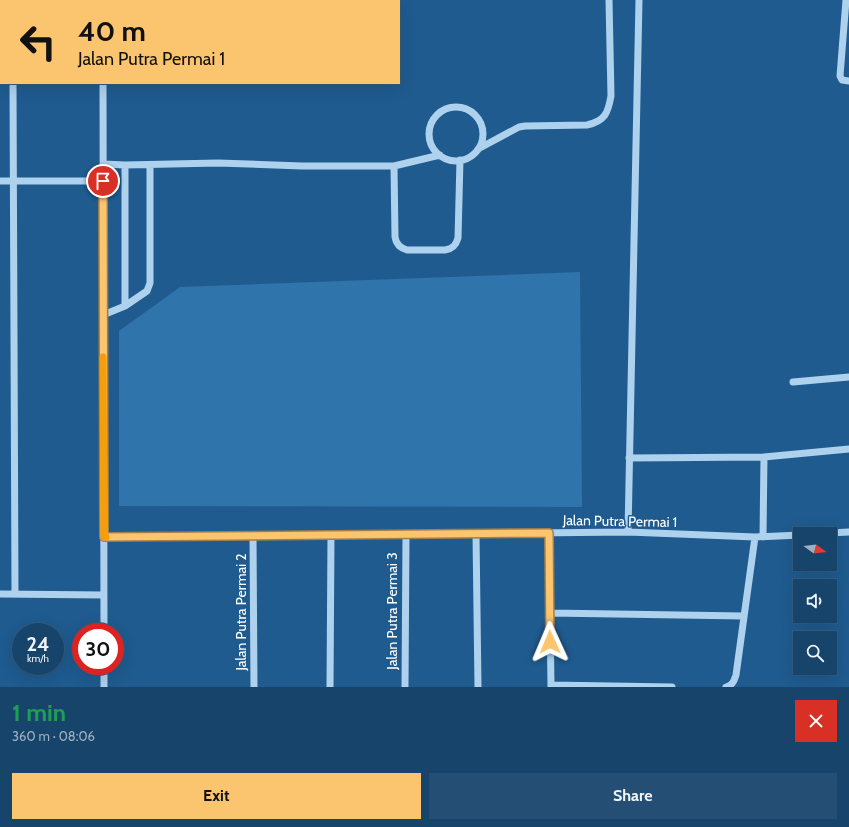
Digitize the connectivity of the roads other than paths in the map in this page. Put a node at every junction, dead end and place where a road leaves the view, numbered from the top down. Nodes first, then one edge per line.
1 (610, 0) edge
2 (639, 0) edge
3 (846, 0) edge
4 (849, 81) edge
5 (13, 84) edge
6 (103, 84) edge
7 (478, 149) junction
8 (440, 155) junction
9 (460, 160) junction
10 (103, 164) junction
11 (125, 165) junction
12 (150, 165) junction
13 (394, 166) junction
14 (0, 181) edge
15 (14, 181) junction
16 (103, 181) junction
17 (125, 306) junction
18 (103, 315) junction
19 (849, 377) edge
20 (793, 382) dead end
21 (849, 449) edge
22 (764, 457) junction
23 (629, 458) junction
24 (628, 532) junction
25 (849, 532) edge
26 (549, 533) junction
27 (837, 533) edge
28 (476, 534) junction
29 (331, 535) junction
30 (406, 535) junction
31 (793, 535) edge
32 (253, 536) junction
33 (104, 537) junction
34 (759, 537) junction
35 (0, 594) edge
36 (15, 594) junction
37 (104, 595) junction
38 (550, 613) junction
39 (744, 616) junction
40 (104, 623) edge
41 (104, 675) edge
42 (551, 686) edge
43 (104, 687) edge
44 (254, 687) edge
45 (330, 687) edge
46 (405, 687) edge
47 (478, 687) edge
48 (672, 687) edge
49 (726, 687) edge

1 - 7 street
2 - 23 street
3 - 4 street
5 - 15 street
6 - 10 street
7 - 8 street
7 - 9 street
8 - 9 street
8 - 13 street
9 - 13 street
10 - 11 street
10 - 16 street
11 - 12 street
11 - 17 street
12 - 13 street
12 - 17 street
14 - 15 street
15 - 16 street
15 - 36 street
16 - 18 street
17 - 18 street
18 - 33 street
19 - 20 street
21 - 22 street
22 - 23 street
22 - 34 street
23 - 24 street
24 - 26 street, Jalan Putra Permai 1
24 - 34 street, Jalan Putra Permai 1
25 - 27 street
26 - 28 street, Jalan Putra Permai 1
26 - 38 street
28 - 30 street, Jalan Putra Permai 1
28 - 47 street
29 - 30 street, Jalan Putra Permai 1
29 - 32 street, Jalan Putra Permai 1
29 - 45 street
30 - 46 street, Jalan Putra Permai 3
31 - 34 street, Jalan Putra Permai 1
32 - 33 street, Jalan Putra Permai 1
32 - 44 street, Jalan Putra Permai 2
33 - 37 street
34 - 39 street
35 - 36 street
36 - 37 street
37 - 40 street
38 - 39 street
38 - 42 street
39 - 49 street
41 - 43 street
42 - 48 street

